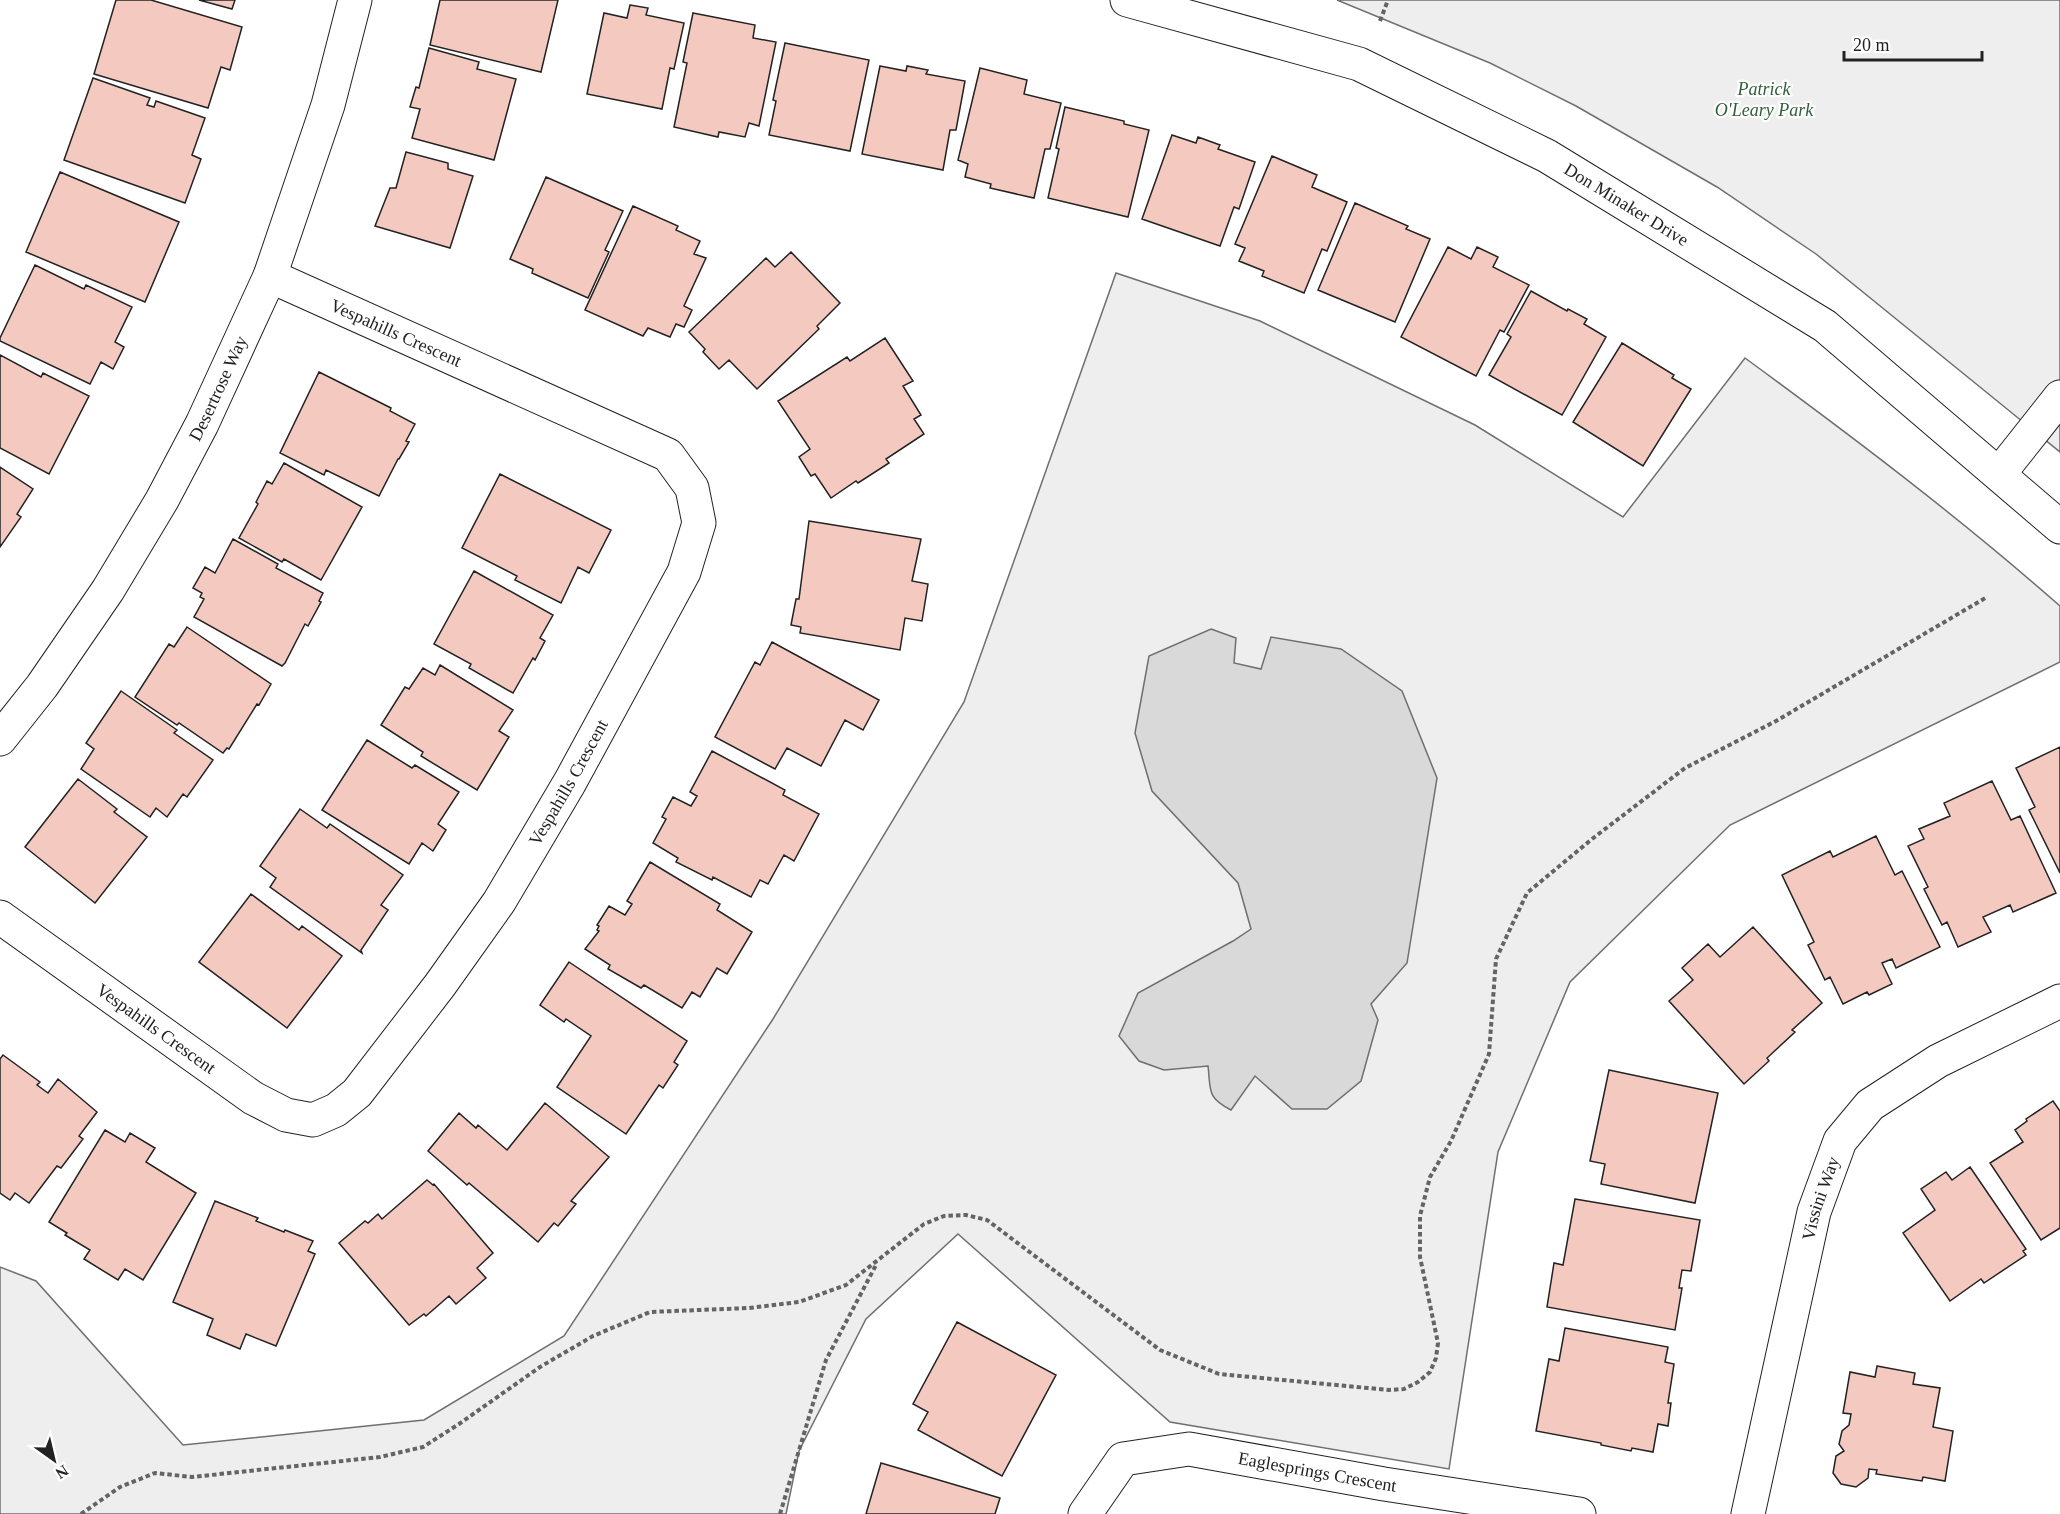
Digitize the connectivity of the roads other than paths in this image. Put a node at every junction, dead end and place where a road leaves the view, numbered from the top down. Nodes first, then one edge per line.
1 (355, 0) edge
2 (1127, 0) edge
3 (270, 276) junction
4 (2060, 398) edge
5 (1999, 474) junction
6 (2060, 527) edge
7 (0, 739) edge
8 (0, 917) edge
9 (2060, 1001) edge
10 (1085, 1514) edge
11 (1579, 1514) edge
12 (1748, 1514) edge

1 - 3 street, Desertrose Way
2 - 5 street, Don Minaker Drive
3 - 7 street, Desertrose Way
3 - 8 street, Vespahills Crescent
4 - 5 street
5 - 6 street, Don Minaker Drive
9 - 12 street, Vissini Way
10 - 11 street, Eaglesprings Crescent

